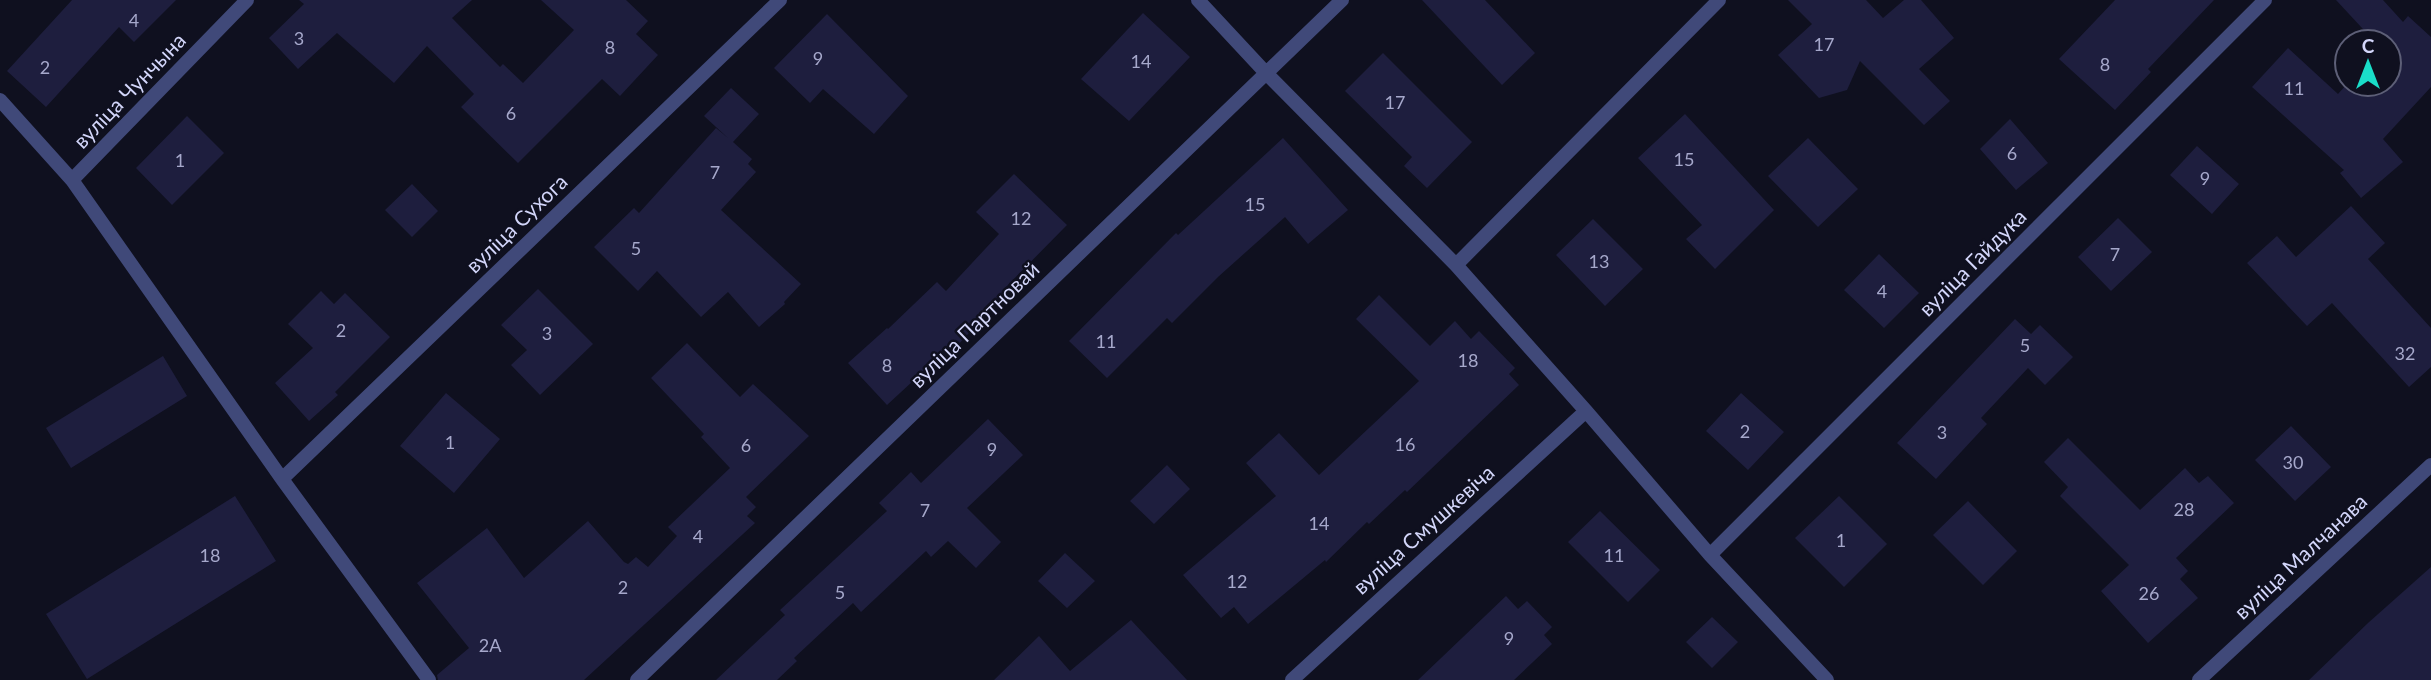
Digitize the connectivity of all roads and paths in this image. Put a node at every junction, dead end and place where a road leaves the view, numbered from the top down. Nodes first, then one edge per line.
1 (247, 0) edge
2 (780, 0) edge
3 (1198, 0) edge
4 (1342, 0) edge
5 (1719, 0) edge
6 (2265, 0) edge
7 (1266, 73) junction
8 (0, 100) edge
9 (72, 180) junction
10 (1455, 265) junction
11 (1586, 411) junction
12 (2431, 465) edge
13 (282, 478) junction
14 (1710, 555) junction
15 (429, 680) edge
16 (637, 680) edge
17 (1292, 680) edge
18 (1827, 680) edge
19 (2199, 680) edge

1 - 9 street, вуліца Чунчына
2 - 13 street, вуліца Сухога
3 - 7 street
4 - 7 street, вуліца Партновай
5 - 10 street
6 - 14 street, вуліца Гайдука
7 - 10 street
7 - 16 street, вуліца Партновай
8 - 9 street
9 - 13 street
10 - 11 street
11 - 14 street
11 - 17 street, вуліца Смушкевіча
12 - 19 street, вуліца Малчанава
13 - 15 street
14 - 18 street

